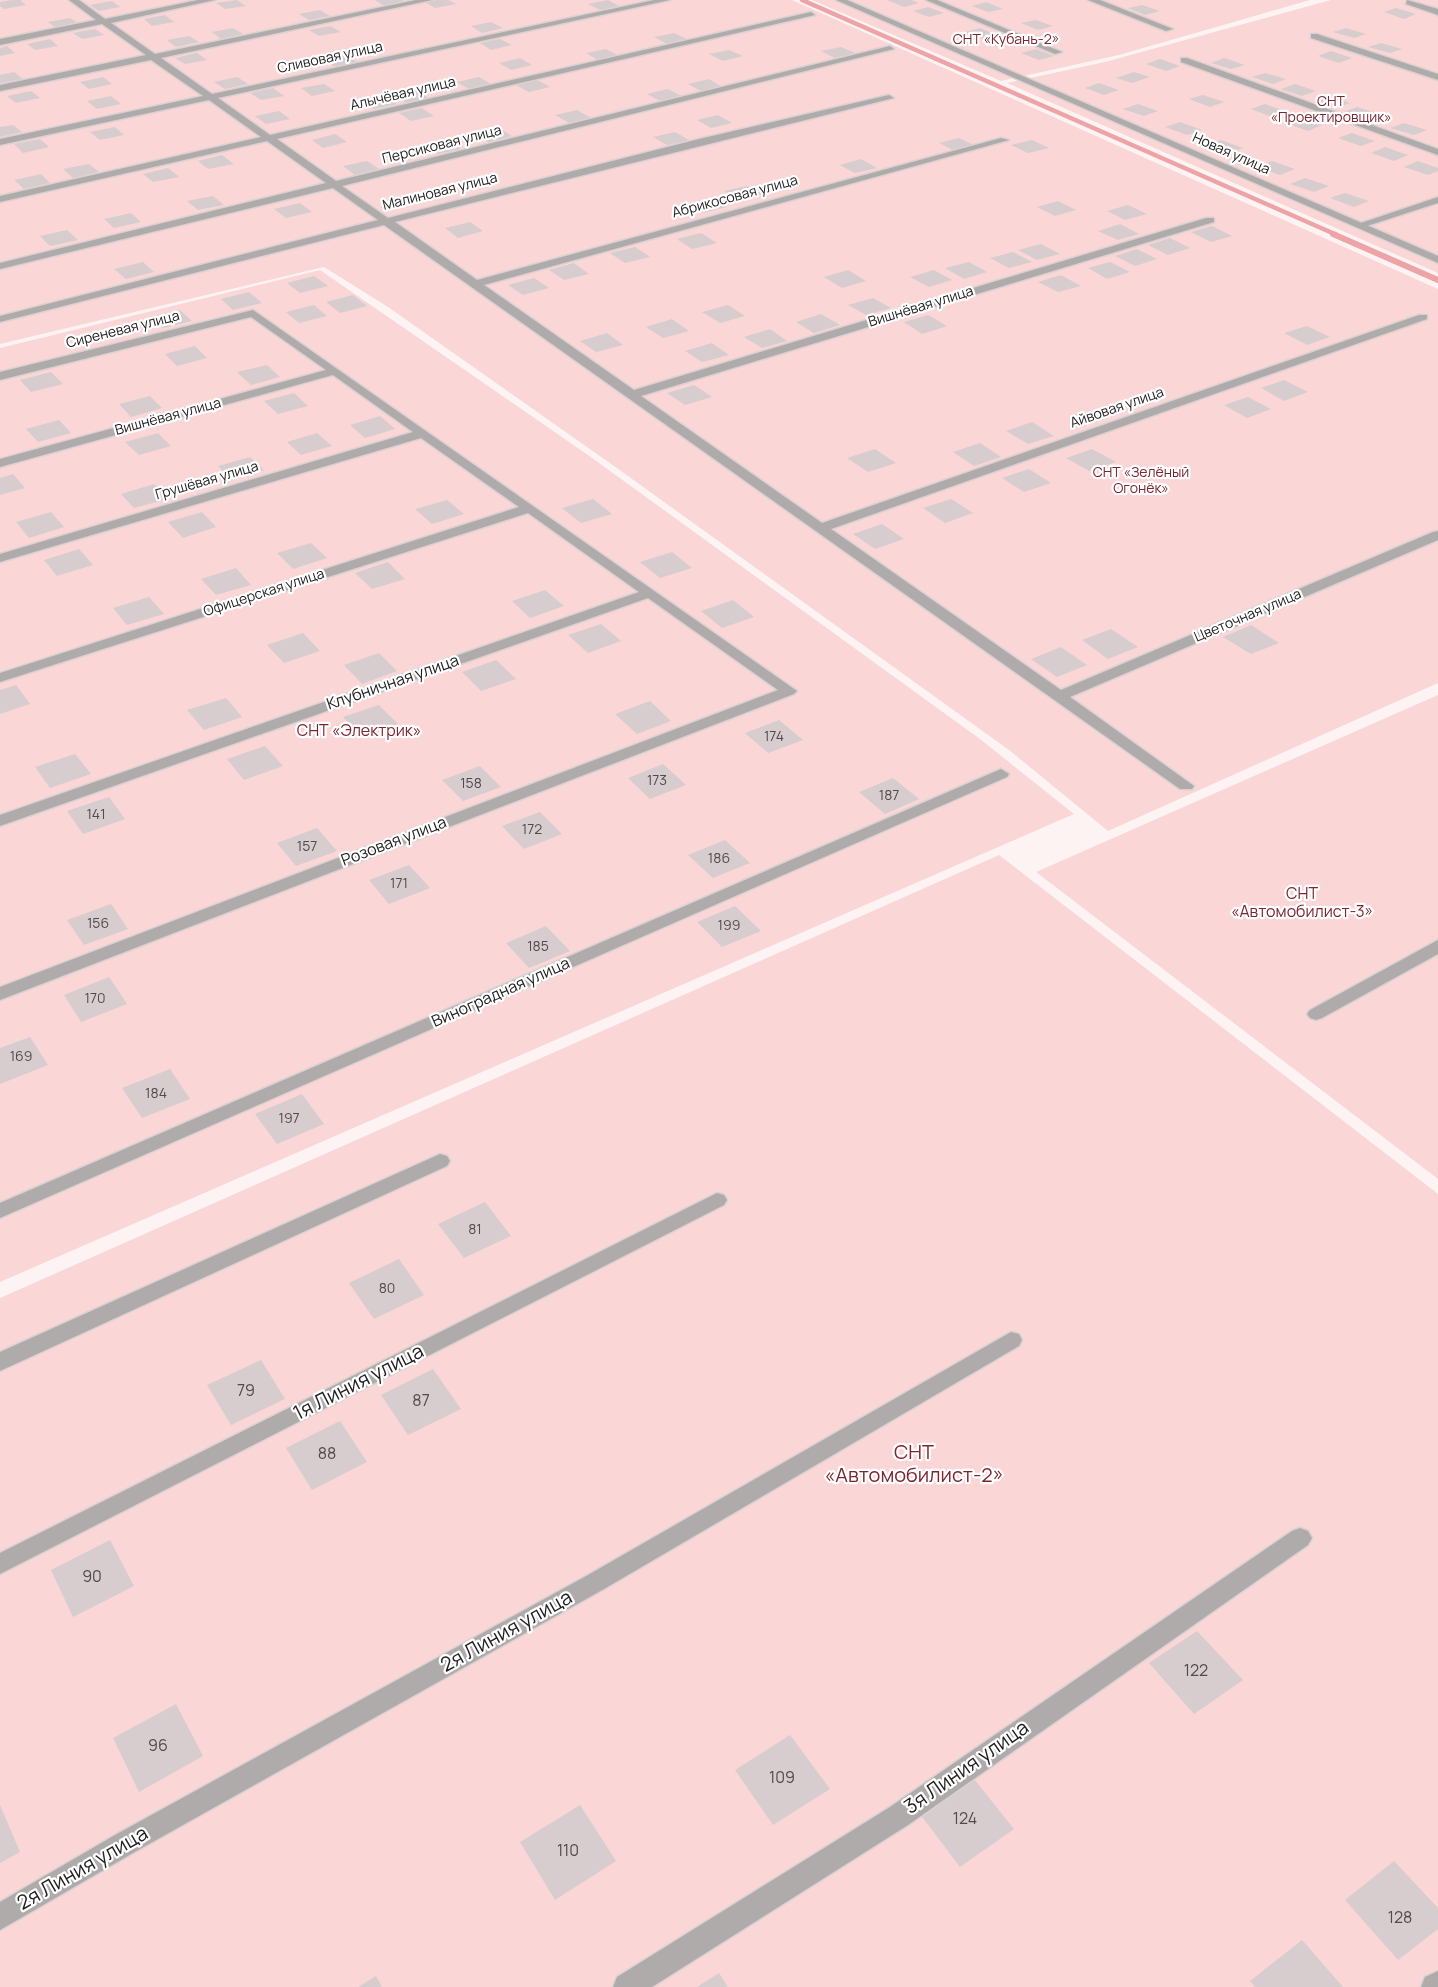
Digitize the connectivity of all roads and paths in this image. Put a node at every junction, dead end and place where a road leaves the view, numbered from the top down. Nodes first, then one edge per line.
1 (73, 0) edge
2 (211, 0) edge
3 (428, 0) edge
4 (666, 0) edge
5 (840, 0) edge
6 (930, 0) edge
7 (1092, 0) edge
8 (1409, 2) dead end
9 (1438, 12) edge
10 (811, 15) dead end
11 (103, 21) junction
12 (1170, 29) dead end
13 (1314, 36) dead end
14 (0, 42) edge
15 (890, 49) dead end
16 (1058, 52) dead end
17 (153, 57) junction
18 (1184, 60) dead end
19 (1438, 78) edge
20 (0, 88) edge
21 (210, 97) junction
22 (889, 98) dead end
23 (269, 138) junction
24 (1004, 140) dead end
25 (0, 142) edge
26 (1438, 152) edge
27 (334, 185) junction
28 (0, 199) edge
29 (1438, 200) edge
30 (1210, 220) dead end
31 (386, 221) junction
32 (1360, 225) junction
33 (1438, 260) edge
34 (0, 267) edge
35 (474, 284) junction
36 (1424, 317) dead end
37 (0, 319) edge
38 (336, 371) junction
39 (0, 376) edge
40 (632, 395) junction
41 (423, 433) junction
42 (0, 463) edge
43 (529, 508) junction
44 (820, 528) junction
45 (1438, 535) edge
46 (0, 558) edge
47 (651, 593) junction
48 (0, 678) edge
49 (1058, 697) junction
50 (1001, 774) dead end
51 (1186, 786) dead end
52 (0, 821) edge
53 (1438, 946) edge
54 (0, 994) edge
55 (1316, 1014) dead end
56 (440, 1161) dead end
57 (717, 1200) dead end
58 (0, 1211) edge
59 (1011, 1340) dead end
60 (0, 1362) edge
61 (1300, 1538) dead end
62 (0, 1564) edge
63 (0, 1917) edge
64 (627, 1987) edge

1 - 11 street
2 - 11 street
3 - 17 street
4 - 21 street, Сливовая улица
5 - 32 street, Новая улица
6 - 16 street
7 - 12 street
8 - 9 street
10 - 23 street, Алычёвая улица
11 - 14 street
11 - 17 street
13 - 19 street
15 - 27 street, Персиковая улица
17 - 20 street
17 - 21 street
18 - 26 street
21 - 23 street
21 - 25 street, Сливовая улица
22 - 31 street, Малиновая улица
23 - 27 street
23 - 28 street, Алычёвая улица
24 - 35 street, Абрикосовая улица
27 - 31 street
27 - 34 street, Персиковая улица
29 - 32 street
30 - 40 street, Вишнёвая улица
31 - 35 street
31 - 37 street, Малиновая улица
32 - 33 street, Новая улица
35 - 40 street
36 - 44 street, Айвовая улица
38 - 39 street, Сиреневая улица
38 - 41 street
38 - 42 street, Вишнёвая улица
40 - 44 street
41 - 43 street
41 - 46 street, Грушёвая улица
43 - 47 street
43 - 48 street, Офицерская улица
44 - 49 street
45 - 49 street, Цветочная улица
47 - 52 street, Клубничная улица
47 - 54 street, Розовая улица
49 - 51 street
50 - 58 street, Виноградная улица
53 - 55 street
56 - 60 street
57 - 62 street, 1я Линия улица
59 - 63 street, 2я Линия улица
61 - 64 street, 3я Линия улица

